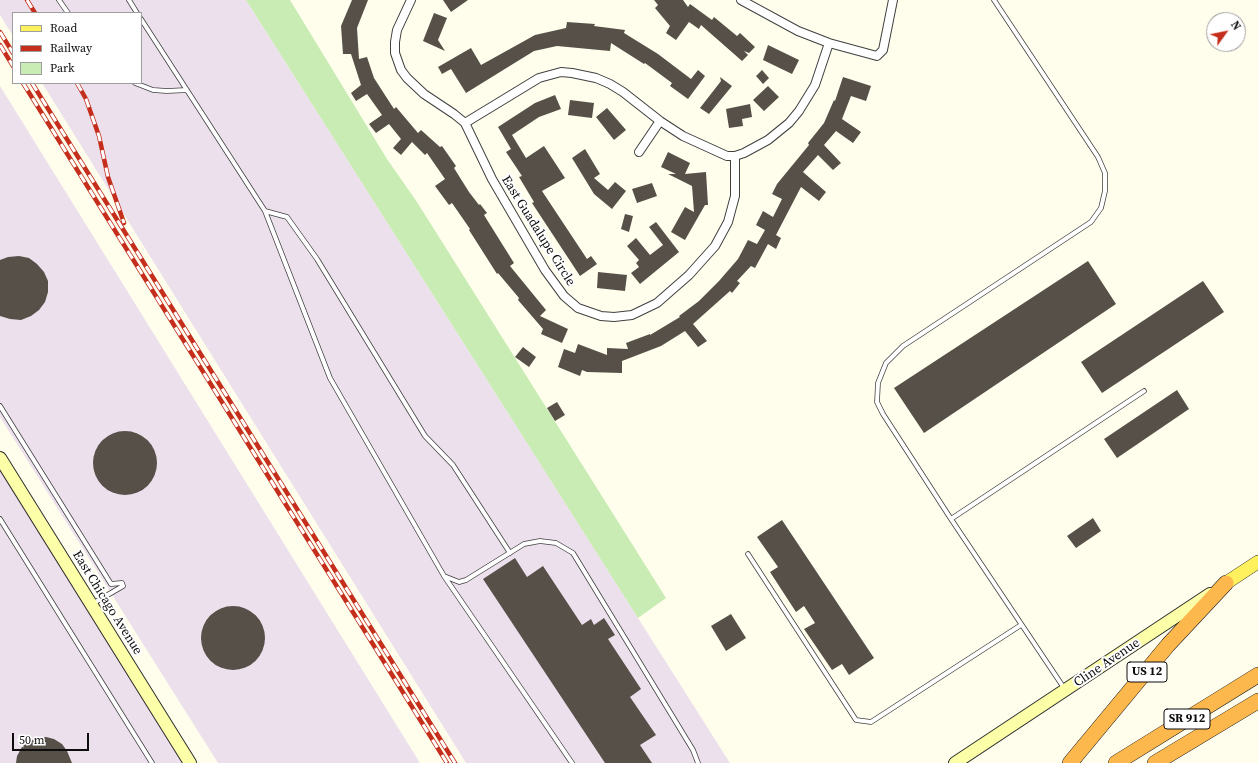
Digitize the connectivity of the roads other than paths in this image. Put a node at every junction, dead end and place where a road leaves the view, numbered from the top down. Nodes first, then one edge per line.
1 (59, 0) edge
2 (129, 0) edge
3 (411, 0) edge
4 (741, 0) edge
5 (894, 0) edge
6 (994, 0) edge
7 (67, 12) edge
8 (136, 12) edge
9 (142, 21) edge
10 (829, 43) junction
11 (138, 84) edge
12 (187, 90) junction
13 (660, 121) junction
14 (465, 124) junction
15 (639, 152) dead end
16 (735, 156) junction
17 (265, 211) junction
18 (1144, 391) dead end
19 (0, 406) edge
20 (0, 458) edge
21 (0, 519) edge
22 (951, 519) junction
23 (510, 553) junction
24 (748, 554) dead end
25 (1258, 562) edge
26 (444, 576) junction
27 (1226, 583) junction
28 (91, 604) junction
29 (1021, 625) junction
30 (1258, 675) edge
31 (1066, 690) junction
32 (1258, 701) edge
33 (152, 763) edge
34 (190, 763) edge
35 (572, 763) edge
36 (698, 763) edge
37 (955, 763) edge
38 (1070, 763) edge
39 (1116, 763) edge
40 (1155, 763) edge

1 - 7 lane
2 - 8 lane
3 - 14 street
4 - 10 street
5 - 10 street
6 - 22 lane
9 - 12 lane
10 - 16 street
11 - 12 lane
12 - 17 lane
13 - 14 street
13 - 15 street
13 - 16 street
14 - 16 street, East Guadalupe Circle
17 - 23 lane
17 - 26 lane
18 - 22 lane
19 - 28 lane
20 - 28 main road, East Chicago Avenue
21 - 33 lane
22 - 29 lane
23 - 26 lane
23 - 36 lane
24 - 29 lane
25 - 27 main road, Cline Avenue / US 12
26 - 35 lane
27 - 31 main road, Cline Avenue
27 - 38 highway, US 12
28 - 34 main road, East Chicago Avenue
29 - 31 lane
30 - 39 highway, SR 912
31 - 37 main road, Cline Avenue
32 - 40 highway, SR 912

